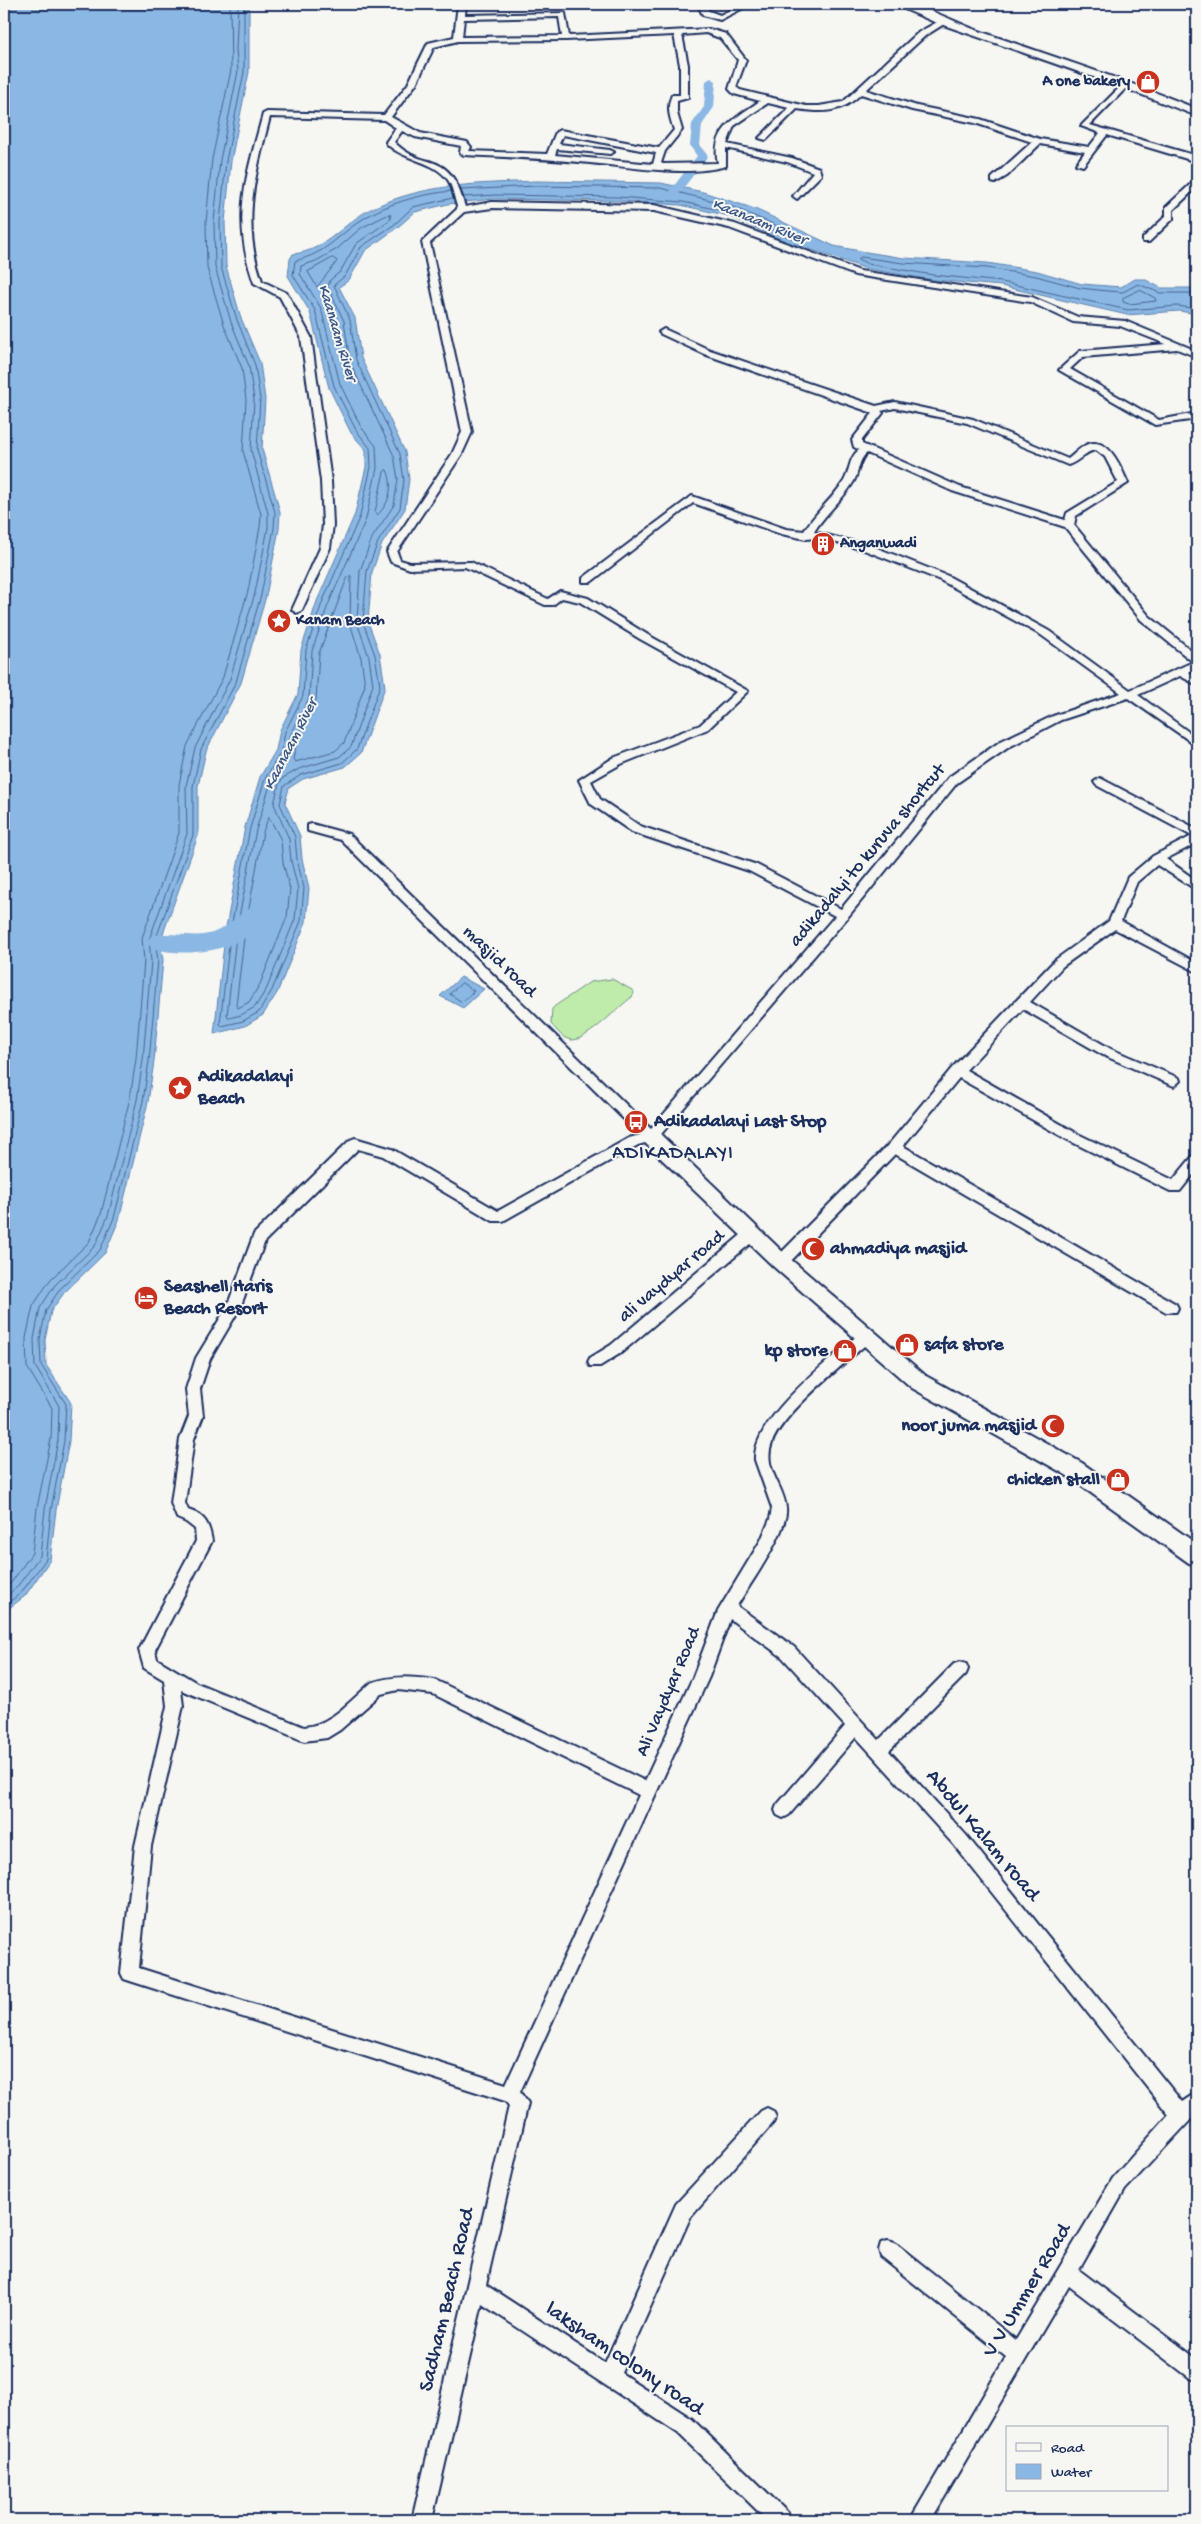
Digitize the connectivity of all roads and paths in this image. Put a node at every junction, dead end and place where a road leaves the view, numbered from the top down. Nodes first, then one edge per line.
1 (462, 4) edge
2 (701, 4) edge
3 (747, 4) edge
4 (899, 4) edge
5 (460, 17) junction
6 (941, 22) junction
7 (677, 32) junction
8 (458, 38) junction
9 (566, 38) junction
10 (1125, 84) junction
11 (860, 91) junction
12 (767, 100) junction
13 (796, 106) junction
14 (1197, 113) edge
15 (386, 118) junction
16 (401, 127) junction
17 (1105, 132) junction
18 (763, 138) dead end
19 (1038, 141) junction
20 (614, 143) junction
21 (722, 145) junction
22 (555, 146) junction
23 (1089, 150) junction
24 (661, 151) junction
25 (610, 152) junction
26 (550, 157) junction
27 (1197, 158) edge
28 (604, 164) junction
29 (1080, 164) dead end
30 (661, 167) junction
31 (995, 180) dead end
32 (1197, 182) edge
33 (797, 196) dead end
34 (461, 208) junction
35 (1146, 240) dead end
36 (664, 332) dead end
37 (1178, 346) junction
38 (1197, 354) edge
39 (876, 409) junction
40 (1197, 416) edge
41 (866, 449) junction
42 (1069, 525) junction
43 (806, 536) junction
44 (587, 580) dead end
45 (296, 610) dead end
46 (1197, 662) edge
47 (1182, 672) junction
48 (1197, 682) edge
49 (1130, 694) junction
50 (1197, 743) edge
51 (1100, 782) dead end
52 (312, 828) dead end
53 (1197, 836) edge
54 (1157, 859) junction
55 (1197, 886) edge
56 (843, 915) junction
57 (1114, 923) junction
58 (1197, 968) edge
59 (1021, 1002) junction
60 (957, 1071) junction
61 (1174, 1082) dead end
62 (651, 1137) junction
63 (894, 1147) junction
64 (1197, 1161) edge
65 (752, 1234) junction
66 (782, 1262) junction
67 (1171, 1308) dead end
68 (867, 1335) junction
69 (595, 1362) dead end
70 (1197, 1556) edge
71 (728, 1608) junction
72 (960, 1669) dead end
73 (171, 1676) junction
74 (855, 1726) junction
75 (879, 1751) junction
76 (648, 1791) junction
77 (782, 1810) dead end
78 (510, 2094) junction
79 (1197, 2101) edge
80 (1181, 2115) junction
81 (767, 2117) dead end
82 (888, 2250) dead end
83 (1067, 2273) junction
84 (475, 2289) junction
85 (1018, 2354) junction
86 (1197, 2371) edge
87 (609, 2377) junction
88 (422, 2520) edge
89 (781, 2520) edge
90 (920, 2520) edge

1 - 5 street
2 - 3 street
4 - 6 street
5 - 8 street
5 - 9 street
6 - 10 street
6 - 11 street
7 - 9 street
7 - 12 street
7 - 24 street
8 - 9 street
8 - 15 street
10 - 14 street
10 - 17 street
11 - 13 street
11 - 19 street
12 - 13 street
12 - 21 street
13 - 18 street
15 - 16 street
15 - 45 street
16 - 26 street
16 - 34 street
17 - 23 street
17 - 27 street
19 - 23 street
19 - 31 street
20 - 22 street
20 - 24 street
20 - 25 street
21 - 30 street
21 - 33 street
22 - 25 street
22 - 26 street
23 - 29 street
24 - 30 street
25 - 28 street
26 - 28 street
28 - 30 street
32 - 35 street
34 - 37 street
34 - 56 street
36 - 39 street
37 - 38 street
37 - 40 street
39 - 41 street
39 - 42 street
41 - 42 street
41 - 43 street
42 - 46 street
43 - 44 street
43 - 49 street
46 - 47 street, adikadalyi to kuruva shortcut
47 - 48 street
47 - 49 street, adikadalyi to kuruva shortcut
49 - 50 street
49 - 56 street, adikadalyi to kuruva shortcut
51 - 53 street
52 - 62 street, masjid road
53 - 54 street
54 - 55 street
54 - 57 street
56 - 62 street, adikadalyi to kuruva shortcut
57 - 58 street
57 - 59 street
59 - 60 street
59 - 61 street
60 - 63 street
60 - 64 street
62 - 65 street
62 - 73 street
63 - 66 street
63 - 67 street
65 - 66 street
65 - 69 street, ali vaydyar road
66 - 68 street
68 - 70 street
68 - 71 street, Ali Vaydyar Road
71 - 74 street, Abdul Kalam road
71 - 76 street, Ali Vaydyar Road
72 - 75 street
73 - 76 street
73 - 78 street
74 - 75 street, Abdul Kalam road
74 - 77 street
75 - 80 street, Abdul Kalam road
76 - 78 street, Ali Vaydyar Road
78 - 84 street, Sadham Beach Road
79 - 80 street, V V Ummer Road
80 - 83 street, V V Ummer Road
81 - 87 street
82 - 85 street
83 - 85 street, V V Ummer Road
83 - 86 street
84 - 87 street, laksham colony road
84 - 88 street, Sadham Beach Road
85 - 90 street, V V Ummer Road
87 - 89 street, laksham colony road

